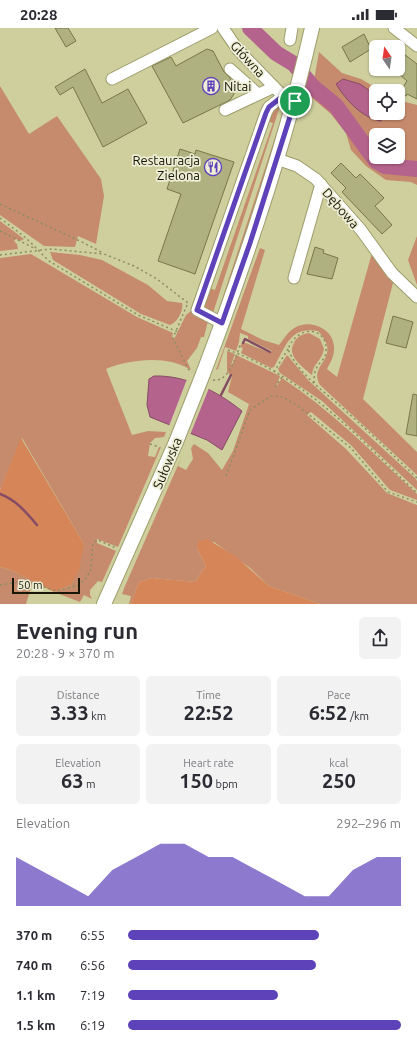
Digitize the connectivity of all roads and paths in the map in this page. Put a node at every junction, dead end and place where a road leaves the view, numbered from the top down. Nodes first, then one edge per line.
1 (212, 28) edge
2 (223, 28) edge
3 (292, 28) edge
4 (312, 28) edge
5 (394, 28) edge
6 (290, 40) dead end
7 (417, 46) edge
8 (230, 69) dead end
9 (112, 79) dead end
10 (274, 88) junction
11 (258, 94) junction
12 (292, 95) junction
13 (225, 110) dead end
14 (277, 159) junction
15 (321, 184) junction
16 (0, 204) edge
17 (0, 218) edge
18 (0, 231) edge
19 (37, 250) junction
20 (104, 254) junction
21 (0, 255) edge
22 (294, 278) dead end
23 (417, 297) edge
24 (188, 303) junction
25 (197, 310) junction
26 (223, 321) junction
27 (175, 330) junction
28 (178, 332) dead end
29 (240, 343) dead end
30 (288, 349) junction
31 (228, 350) dead end
32 (236, 353) junction
33 (274, 372) junction
34 (202, 375) junction
35 (282, 376) junction
36 (314, 383) junction
37 (275, 387) dead end
38 (150, 444) dead end
39 (159, 447) dead end
40 (226, 476) dead end
41 (417, 478) edge
42 (417, 492) edge
43 (417, 502) edge
44 (127, 552) junction
45 (0, 585) edge
46 (104, 604) edge

1 - 9 street
2 - 10 street, Główna
3 - 6 street
4 - 12 main road
5 - 7 street
8 - 11 street
10 - 11 street
10 - 12 street, Główna
11 - 13 street
12 - 14 main road
12 - 25 street
14 - 15 street, Dębowa
14 - 26 main road
15 - 22 street
15 - 23 street, Dębowa
16 - 20 path
17 - 19 path
18 - 19 path
19 - 20 path
19 - 21 path
19 - 27 path
20 - 24 path
24 - 25 path
24 - 27 path
25 - 26 street
26 - 34 main road, Sułowska
27 - 28 path
27 - 34 path
29 - 32 path
30 - 33 path
30 - 36 path
30 - 36 path
31 - 32 path
32 - 33 path
32 - 34 path
33 - 35 path
34 - 44 main road, Sułowska, bridge
35 - 37 path
35 - 42 path
36 - 41 path
38 - 39 path
40 - 43 path
44 - 45 path
44 - 46 main road, Sułowska

